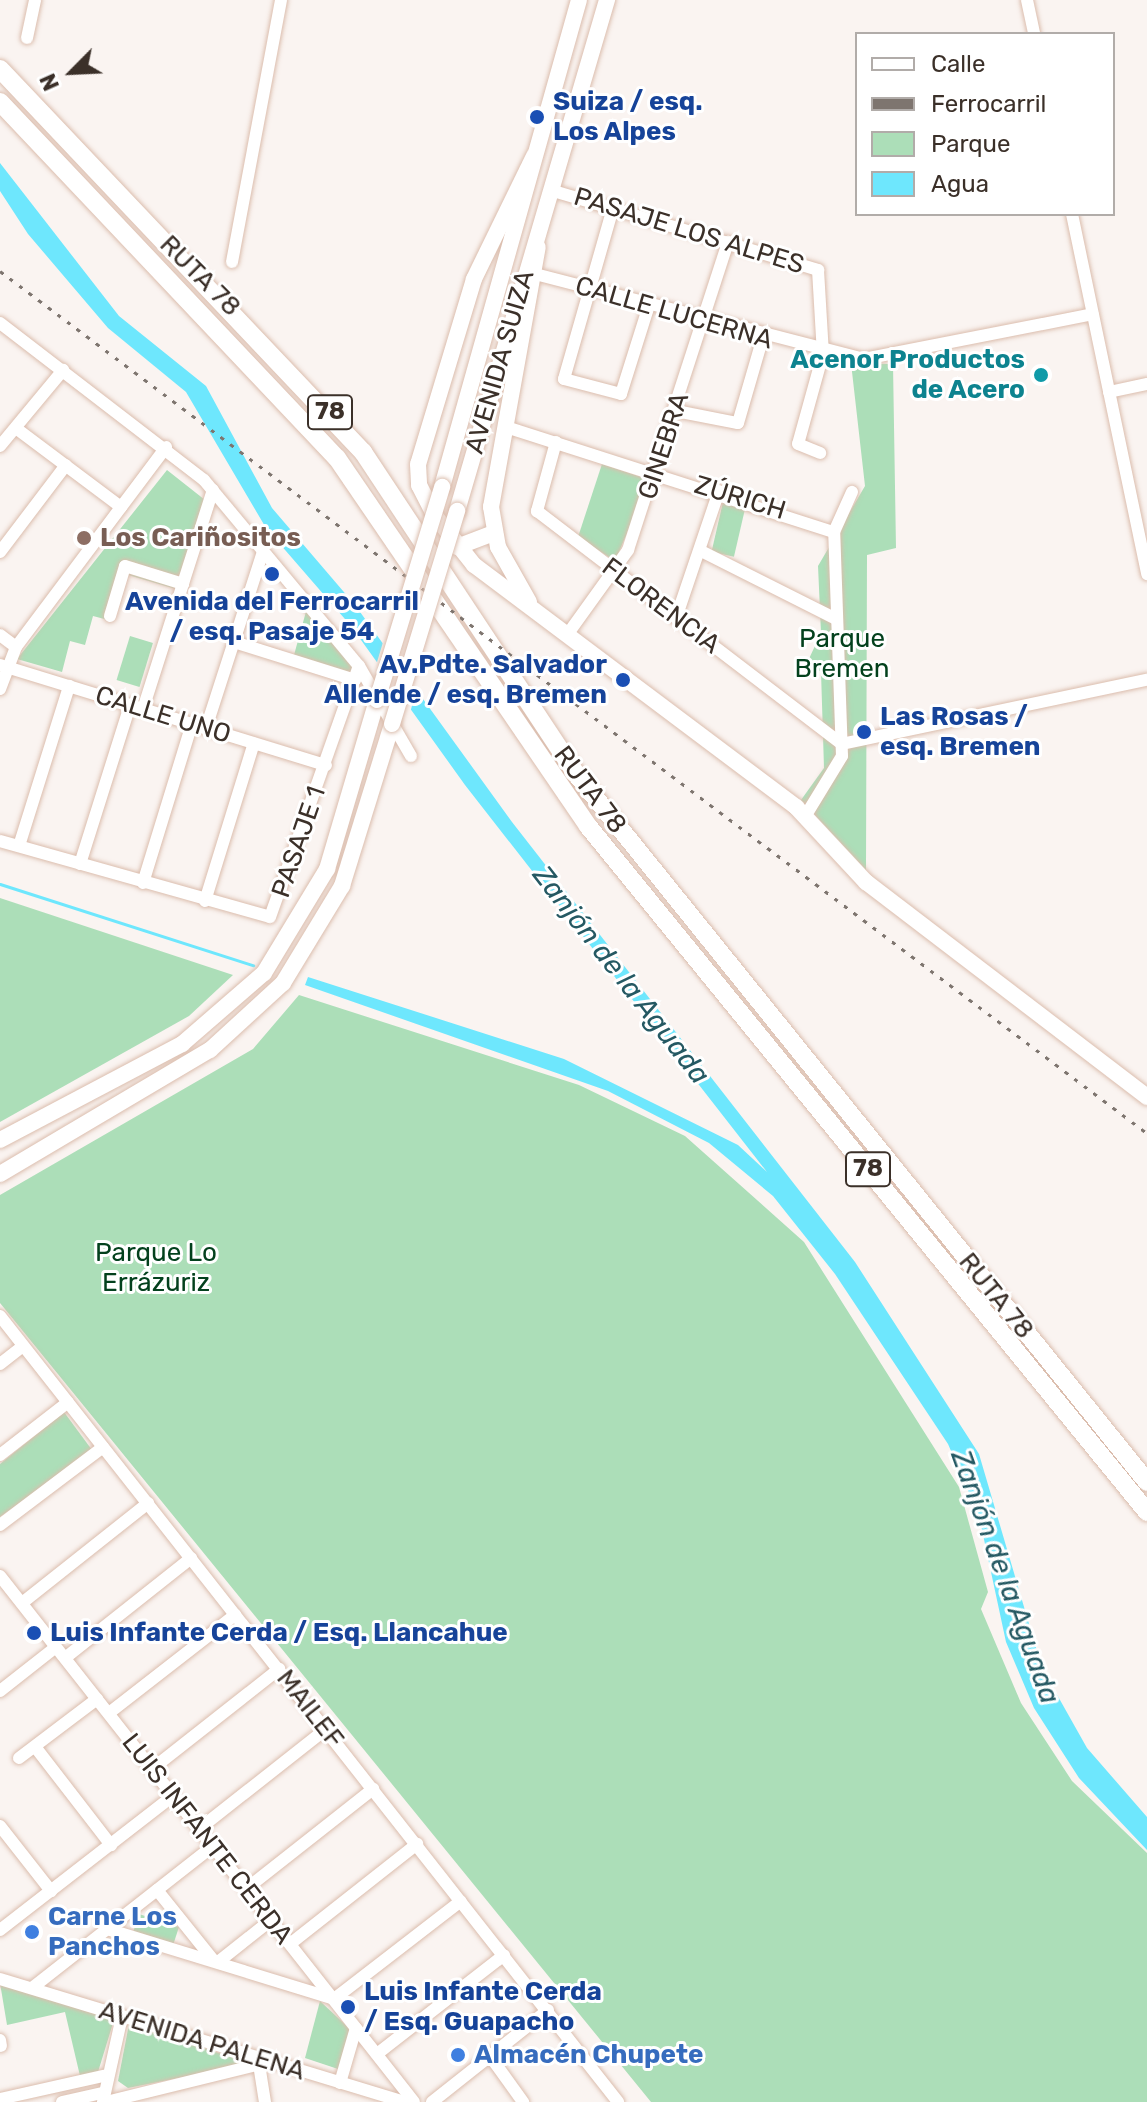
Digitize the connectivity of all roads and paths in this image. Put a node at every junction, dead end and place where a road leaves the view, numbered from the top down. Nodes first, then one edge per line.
1 (35, 0) edge
2 (281, 0) edge
3 (579, 0) edge
4 (607, 0) edge
5 (1027, 0) edge
6 (1034, 32) edge
7 (27, 38) dead end
8 (0, 69) edge
9 (0, 102) edge
10 (534, 156) junction
11 (550, 190) junction
12 (613, 208) junction
13 (1072, 216) edge
14 (537, 234) junction
15 (728, 242) junction
16 (232, 262) dead end
17 (539, 275) junction
18 (588, 289) junction
19 (649, 305) junction
20 (1093, 314) junction
21 (704, 320) junction
22 (2, 330) edge
23 (763, 337) junction
24 (823, 354) junction
25 (63, 370) junction
26 (1147, 384) edge
27 (1109, 392) junction
28 (676, 411) junction
29 (506, 427) junction
30 (17, 429) junction
31 (556, 442) junction
32 (0, 446) edge
33 (166, 447) junction
34 (820, 453) dead end
35 (66, 465) junction
36 (657, 473) junction
37 (213, 490) junction
38 (719, 491) junction
39 (852, 492) dead end
40 (121, 507) junction
41 (834, 532) junction
42 (494, 533) junction
43 (457, 547) junction
44 (263, 551) junction
45 (701, 551) junction
46 (0, 552) edge
47 (616, 571) junction
48 (1147, 574) edge
49 (183, 584) junction
50 (539, 614) junction
51 (110, 616) dead end
52 (676, 618) junction
53 (836, 619) junction
54 (0, 635) edge
55 (567, 635) junction
56 (234, 642) junction
57 (12, 644) dead end
58 (3, 666) edge
59 (359, 666) junction
60 (355, 680) junction
61 (1147, 680) edge
62 (69, 686) junction
63 (0, 689) edge
64 (136, 707) junction
65 (192, 724) junction
66 (206, 728) junction
67 (254, 743) junction
68 (842, 744) junction
69 (411, 756) dead end
70 (326, 765) junction
71 (806, 815) junction
72 (0, 841) edge
73 (19, 846) junction
74 (80, 864) junction
75 (143, 883) junction
76 (205, 901) junction
77 (1147, 1097) edge
78 (0, 1140) edge
79 (0, 1174) edge
80 (0, 1316) edge
81 (23, 1346) junction
82 (0, 1364) edge
83 (68, 1402) junction
84 (103, 1447) junction
85 (0, 1455) edge
86 (1147, 1482) edge
87 (148, 1503) junction
88 (1147, 1512) edge
89 (0, 1525) edge
90 (191, 1558) junction
91 (0, 1576) edge
92 (22, 1603) junction
93 (235, 1615) junction
94 (56, 1647) junction
95 (65, 1658) junction
96 (279, 1669) junction
97 (0, 1691) edge
98 (97, 1699) junction
99 (109, 1713) junction
100 (326, 1729) junction
101 (36, 1748) junction
102 (19, 1758) dead end
103 (152, 1769) junction
104 (373, 1789) junction
105 (173, 1796) junction
106 (0, 1826) edge
107 (199, 1829) junction
108 (417, 1844) junction
109 (111, 1845) junction
110 (213, 1846) junction
111 (246, 1889) junction
112 (157, 1890) junction
113 (51, 1891) junction
114 (461, 1901) junction
115 (271, 1920) junction
116 (107, 1929) junction
117 (0, 1930) edge
118 (290, 1944) junction
119 (504, 1955) junction
120 (216, 1962) junction
121 (0, 1979) edge
122 (32, 1988) junction
123 (334, 1999) junction
124 (548, 2010) junction
125 (122, 2016) junction
126 (356, 2028) junction
127 (377, 2054) junction
128 (490, 2056) junction
129 (258, 2061) junction
130 (103, 2076) junction
131 (340, 2083) junction
132 (30, 2097) edge
133 (0, 2099) edge
134 (104, 2099) edge
135 (395, 2101) edge
136 (62, 2102) edge
137 (265, 2102) edge
138 (414, 2102) edge
139 (432, 2102) edge
140 (523, 2102) edge
141 (618, 2102) edge

1 - 7 street
2 - 16 street
3 - 10 main road, AVENIDA SUIZA
4 - 11 main road, AVENIDA SUIZA
5 - 6 street
8 - 86 highway, RUTA 78 / 78
9 - 88 highway, RUTA 78 / 78
10 - 43 main road
10 - 78 main road, AVENIDA SUIZA, bridge
11 - 12 street, PASAJE LOS ALPES
11 - 14 main road, AVENIDA SUIZA
12 - 15 street, PASAJE LOS ALPES
12 - 18 street
13 - 20 street
14 - 17 main road, AVENIDA SUIZA
14 - 79 main road, AVENIDA SUIZA, bridge
15 - 21 street, GINEBRA
15 - 24 street, PASAJE LOS ALPES
17 - 18 street, CALLE LUCERNA
17 - 29 main road, AVENIDA SUIZA
18 - 19 street, CALLE LUCERNA
18 - 19 street
19 - 21 street, CALLE LUCERNA
20 - 24 street, CALLE LUCERNA
20 - 27 street
21 - 23 street, CALLE LUCERNA
21 - 28 street, GINEBRA
22 - 25 street
23 - 24 street, CALLE LUCERNA
23 - 28 street
24 - 34 street, PASAJE LOS ALPES
25 - 30 street
25 - 33 street
26 - 27 street
27 - 48 street
28 - 36 street, GINEBRA
29 - 31 street, ZÚRICH
29 - 42 main road, AVENIDA SUIZA
30 - 32 street
30 - 35 street
31 - 36 street, ZÚRICH
31 - 47 street, FLORENCIA
33 - 37 street
33 - 40 street
35 - 40 street
35 - 46 street
36 - 38 street, ZÚRICH
36 - 47 street, GINEBRA
37 - 44 street
37 - 49 street
38 - 41 street, ZÚRICH
38 - 45 street
39 - 41 street
40 - 58 street
41 - 53 street
42 - 43 main road
42 - 50 main road, AVENIDA SUIZA
43 - 50 main road
44 - 56 street
44 - 59 street
45 - 52 street
45 - 53 street
47 - 52 street, FLORENCIA
47 - 55 street, GINEBRA
49 - 51 street
49 - 64 street
50 - 55 main road
52 - 68 street, FLORENCIA
53 - 68 street
54 - 57 street
55 - 71 main road
56 - 60 street
56 - 66 street
58 - 62 street, CALLE UNO
58 - 63 street
59 - 60 street, PASAJE 1
59 - 69 street
60 - 70 street, PASAJE 1
61 - 68 street
62 - 64 street, CALLE UNO
62 - 73 street
64 - 65 street, CALLE UNO
64 - 74 street
65 - 66 street, CALLE UNO
65 - 75 street
66 - 67 street, CALLE UNO
67 - 70 street, CALLE UNO
67 - 76 street
68 - 71 street
70 - 76 street, PASAJE 1
71 - 77 main road
72 - 73 street
73 - 74 street
74 - 75 street
75 - 76 street
80 - 81 street, MAILEF
81 - 82 street
81 - 83 street, MAILEF
83 - 84 street, MAILEF
83 - 85 street
84 - 87 street, MAILEF
84 - 89 street
87 - 90 street, MAILEF
87 - 92 street
90 - 93 street, MAILEF
90 - 95 street
91 - 92 street, LUIS INFANTE CERDA
92 - 94 street, LUIS INFANTE CERDA
93 - 96 street, MAILEF
93 - 99 street
94 - 95 street, LUIS INFANTE CERDA
94 - 97 street
95 - 98 street, LUIS INFANTE CERDA
96 - 100 street, MAILEF
96 - 103 street
98 - 99 street, LUIS INFANTE CERDA
98 - 101 street
99 - 103 street, LUIS INFANTE CERDA
100 - 104 street, MAILEF
100 - 107 street
101 - 102 street
101 - 109 street
103 - 105 street, LUIS INFANTE CERDA
104 - 108 street, MAILEF
104 - 111 street
105 - 107 street, LUIS INFANTE CERDA
105 - 109 street
106 - 113 street
107 - 110 street, LUIS INFANTE CERDA
108 - 114 street, MAILEF
108 - 118 street
109 - 113 street
110 - 111 street, LUIS INFANTE CERDA
110 - 112 street
111 - 115 street, LUIS INFANTE CERDA
112 - 116 street
112 - 120 street
113 - 117 street
114 - 119 street, MAILEF
114 - 123 street
115 - 118 street, LUIS INFANTE CERDA
115 - 120 street
116 - 120 street
116 - 122 street
118 - 123 street, LUIS INFANTE CERDA
119 - 124 street, MAILEF
119 - 127 street
120 - 123 street
121 - 122 street, AVENIDA PALENA
122 - 125 street, AVENIDA PALENA
123 - 126 street, LUIS INFANTE CERDA
124 - 128 street
124 - 141 street, MAILEF
125 - 129 street, AVENIDA PALENA
125 - 130 street
126 - 127 street, LUIS INFANTE CERDA
126 - 131 street
127 - 138 street, LUIS INFANTE CERDA
128 - 139 street
128 - 140 street
129 - 131 street, AVENIDA PALENA
129 - 134 street
129 - 137 street
130 - 132 street
130 - 134 street
131 - 135 street, AVENIDA PALENA
132 - 133 street
134 - 136 street

